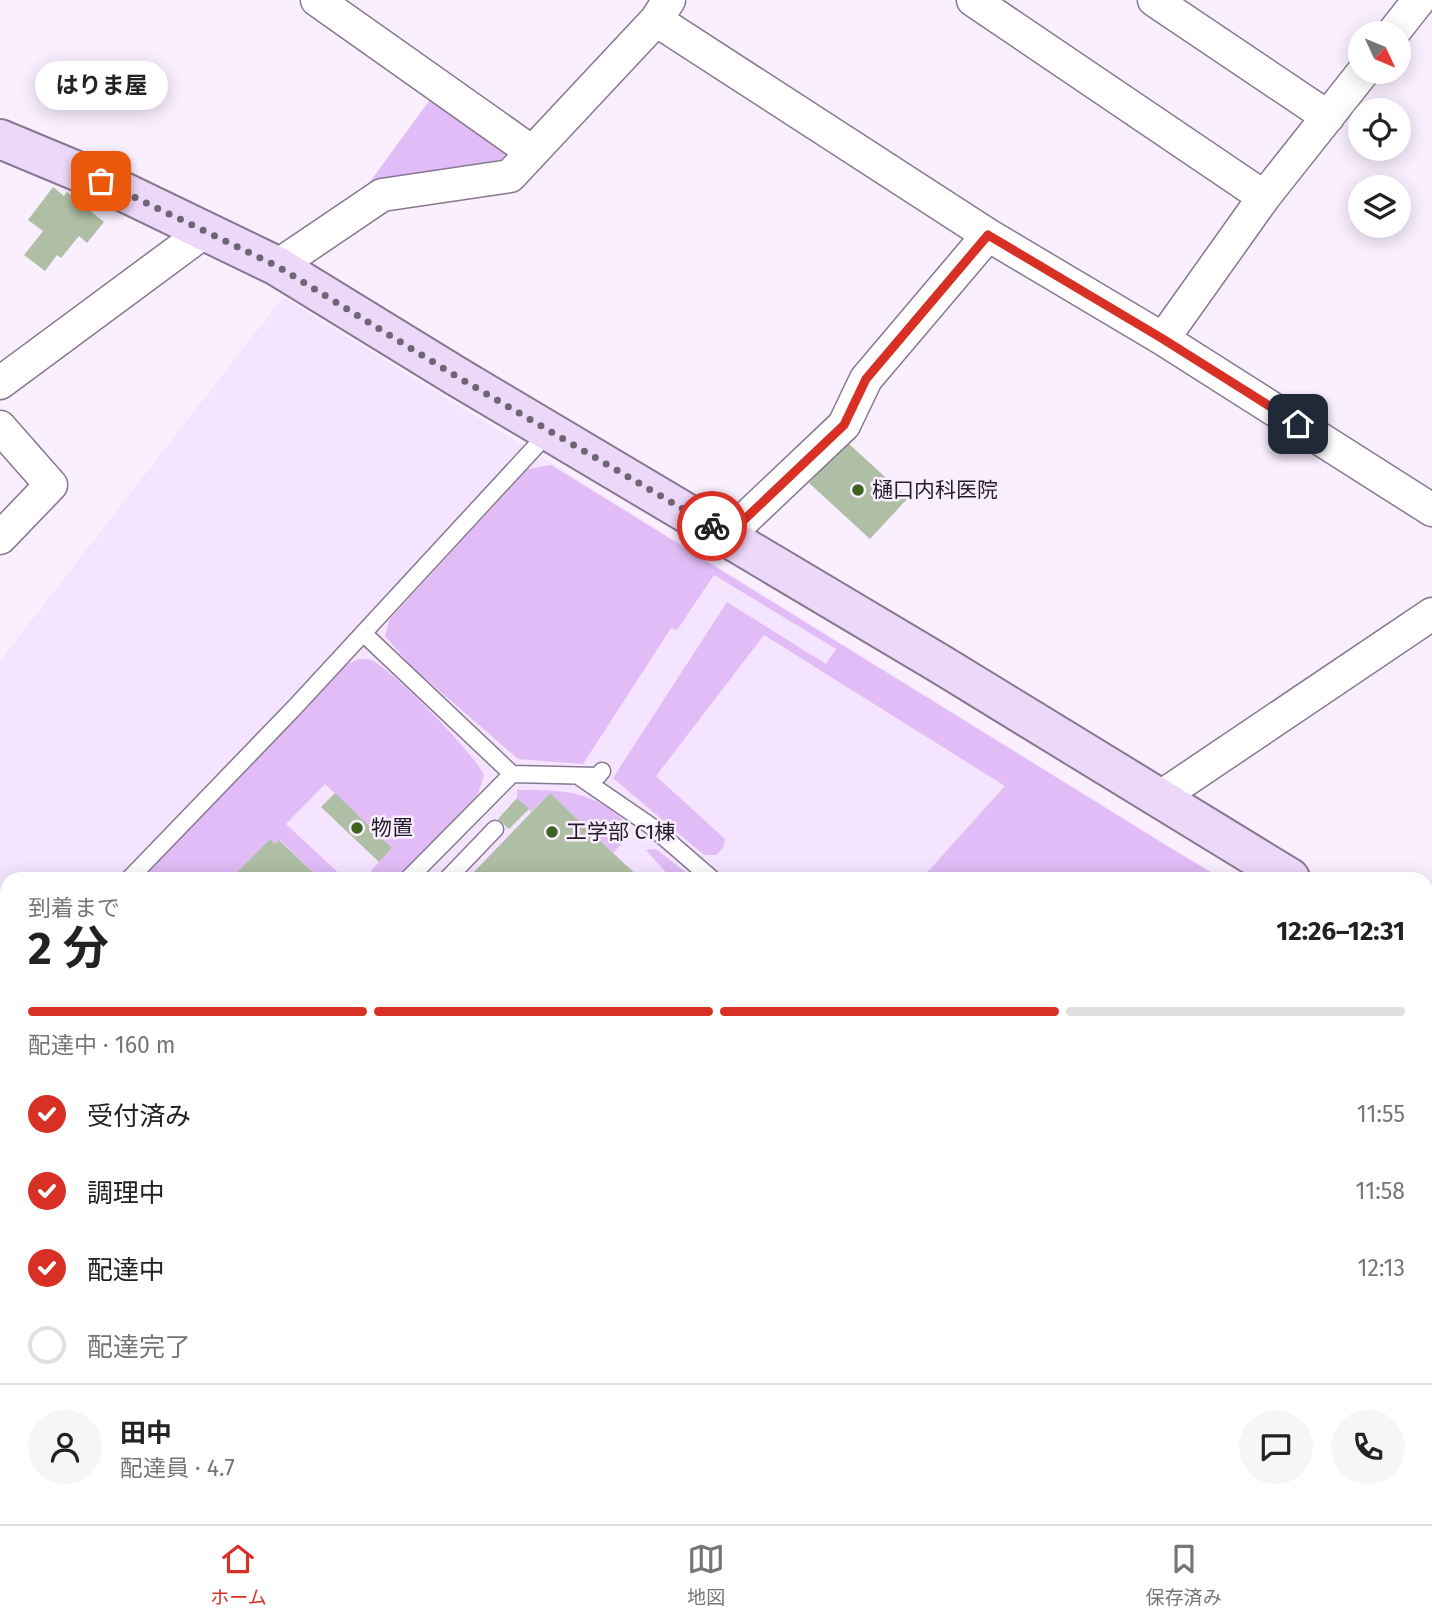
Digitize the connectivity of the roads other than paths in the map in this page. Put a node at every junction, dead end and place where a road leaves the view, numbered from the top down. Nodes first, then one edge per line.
1 (317, 0) edge
2 (973, 0) edge
3 (1154, 0) edge
4 (1419, 0) edge
5 (662, 10) edge
6 (1402, 21) edge
7 (1354, 84) edge
8 (1328, 117) junction
9 (0, 139) edge
10 (532, 152) junction
11 (1264, 197) junction
12 (204, 232) junction
13 (988, 235) junction
14 (277, 266) junction
15 (1163, 339) junction
16 (0, 383) edge
17 (0, 427) edge
18 (549, 432) junction
19 (1432, 510) edge
20 (728, 535) junction
21 (0, 538) edge
22 (1432, 614) edge
23 (363, 634) junction
24 (602, 771) dead end
25 (512, 774) junction
26 (581, 778) junction
27 (1159, 798) junction
28 (495, 829) dead end
29 (423, 864) junction
30 (136, 872) edge
31 (415, 872) edge
32 (431, 872) edge
33 (454, 872) edge
34 (704, 872) edge
35 (1280, 872) edge

1 - 10 street
2 - 11 street
3 - 8 street
4 - 6 street
5 - 10 street
5 - 13 street
7 - 8 street
8 - 11 street
9 - 12 street
10 - 14 street
11 - 15 street
12 - 14 street
12 - 16 street
13 - 15 street
13 - 20 street
14 - 18 street
15 - 19 street
17 - 21 street
18 - 20 street
18 - 23 lane
20 - 27 street
22 - 27 street
23 - 25 lane
23 - 30 lane
24 - 26 lane
25 - 26 lane
25 - 29 lane
26 - 34 lane
27 - 35 street
28 - 33 lane
29 - 31 lane
29 - 32 lane

